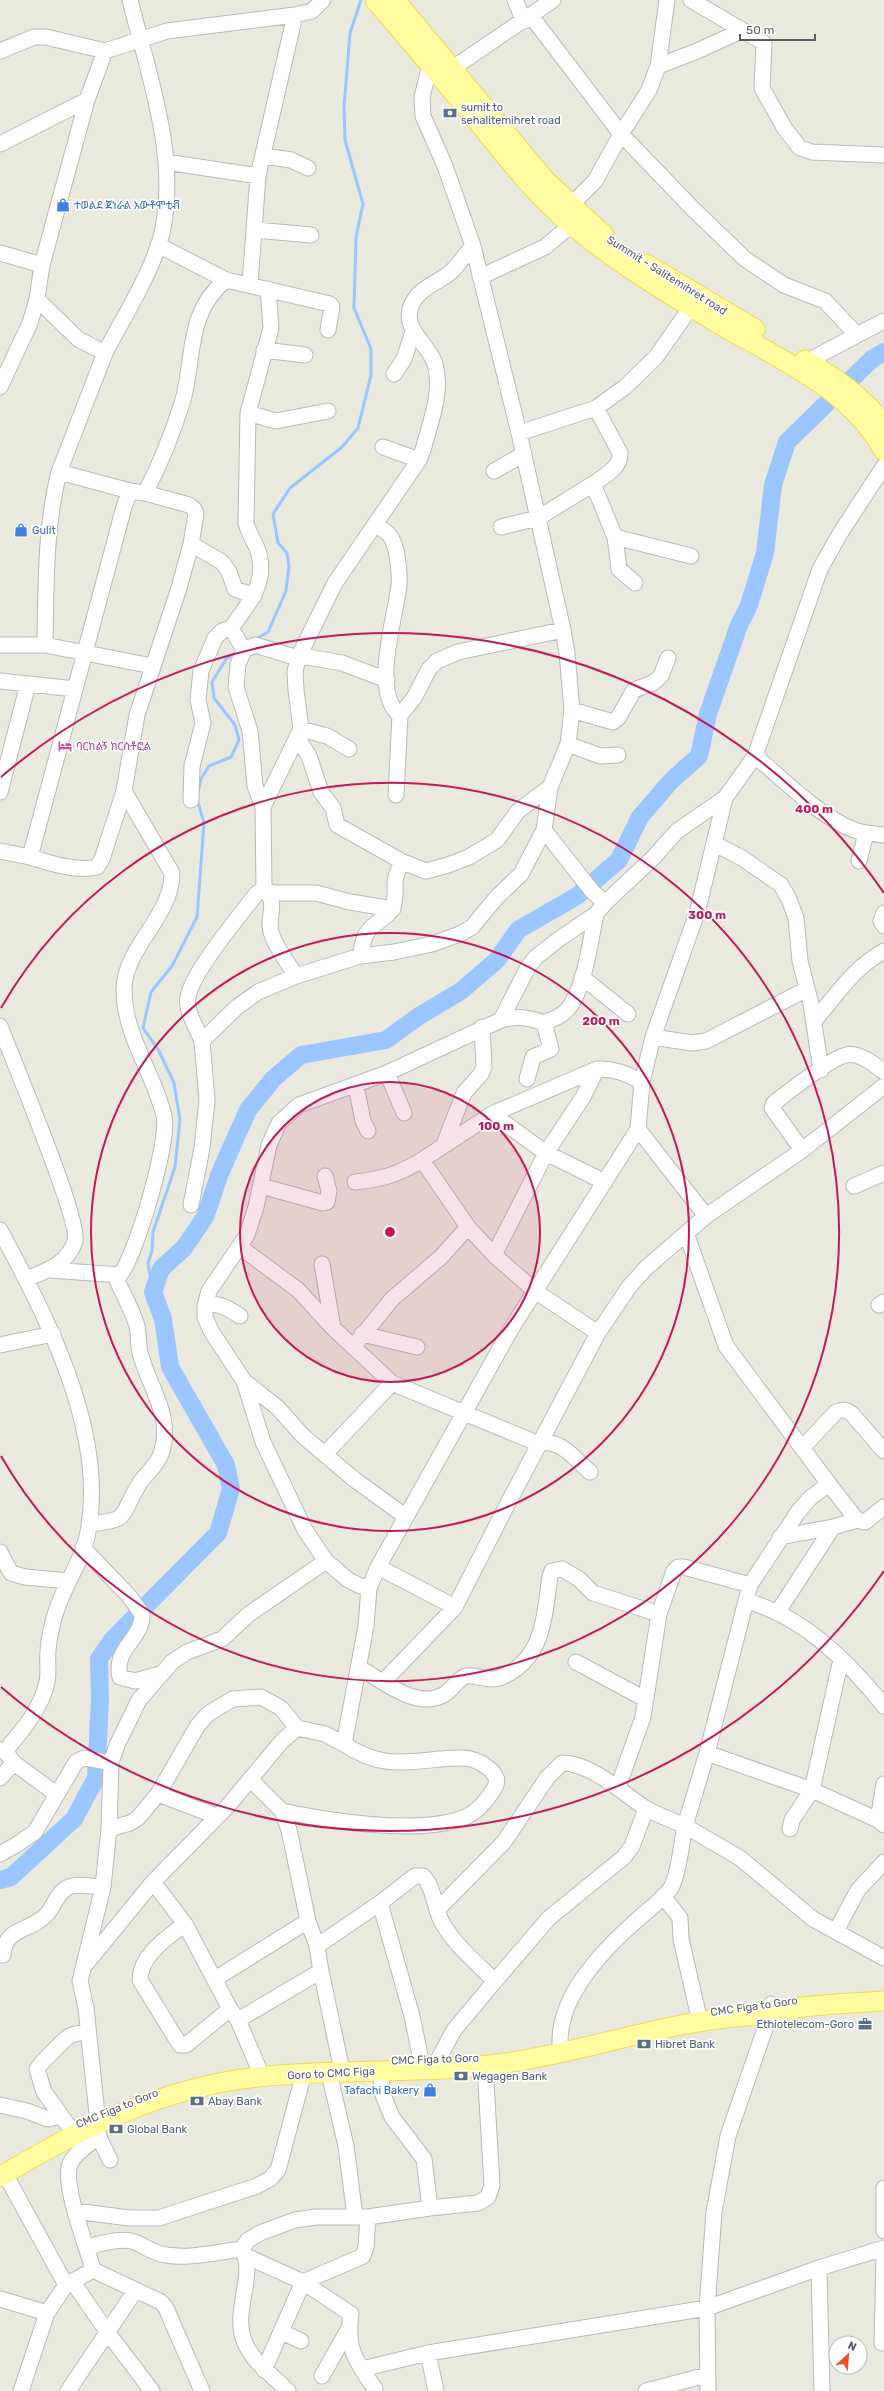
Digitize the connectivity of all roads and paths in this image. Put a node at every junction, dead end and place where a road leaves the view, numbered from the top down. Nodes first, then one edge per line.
1 (130, 0) edge
2 (323, 0) edge
3 (375, 0) edge
4 (395, 0) edge
5 (515, 0) edge
6 (553, 0) edge
7 (667, 0) edge
8 (691, 0) edge
9 (296, 15) junction
10 (528, 18) junction
11 (741, 31) junction
12 (140, 39) junction
13 (0, 51) edge
14 (105, 51) junction
15 (430, 65) junction
16 (658, 66) junction
17 (453, 68) junction
18 (87, 100) junction
19 (480, 114) junction
20 (621, 134) junction
21 (0, 144) edge
22 (264, 156) junction
23 (884, 156) edge
24 (166, 162) junction
25 (308, 168) dead end
26 (258, 176) junction
27 (570, 206) junction
28 (571, 225) junction
29 (256, 230) junction
30 (311, 235) dead end
31 (158, 245) junction
32 (473, 246) junction
33 (0, 253) edge
34 (42, 265) junction
35 (480, 276) junction
36 (226, 280) junction
37 (250, 284) junction
38 (268, 289) junction
39 (37, 299) junction
40 (691, 307) junction
41 (884, 321) edge
42 (328, 330) dead end
43 (412, 331) junction
44 (857, 335) junction
45 (264, 350) junction
46 (105, 353) junction
47 (305, 355) dead end
48 (808, 361) junction
49 (6, 362) edge
50 (394, 374) dead end
51 (825, 379) junction
52 (0, 388) edge
53 (850, 398) junction
54 (596, 408) junction
55 (328, 411) dead end
56 (248, 413) junction
57 (884, 425) edge
58 (519, 433) junction
59 (383, 447) dead end
60 (884, 451) edge
61 (524, 454) junction
62 (419, 460) junction
63 (884, 466) edge
64 (494, 471) dead end
65 (59, 472) junction
66 (593, 484) junction
67 (130, 491) junction
68 (145, 493) junction
69 (538, 518) junction
70 (375, 525) junction
71 (501, 527) dead end
72 (615, 537) junction
73 (191, 544) junction
74 (691, 556) dead end
75 (635, 583) dead end
76 (254, 596) junction
77 (563, 630) junction
78 (237, 639) junction
79 (0, 645) edge
80 (45, 646) junction
81 (85, 652) junction
82 (298, 658) junction
83 (668, 658) dead end
84 (152, 666) junction
85 (387, 680) junction
86 (0, 681) edge
87 (28, 684) junction
88 (76, 689) junction
89 (572, 710) junction
90 (400, 716) junction
91 (299, 733) junction
92 (568, 744) junction
93 (349, 750) dead end
94 (618, 755) dead end
95 (755, 756) junction
96 (550, 787) junction
97 (124, 790) junction
98 (0, 792) edge
99 (396, 795) dead end
100 (725, 798) junction
101 (191, 800) dead end
102 (263, 807) junction
103 (544, 830) junction
104 (866, 832) junction
105 (884, 835) edge
106 (715, 844) junction
107 (0, 851) edge
108 (30, 857) junction
109 (859, 861) dead end
110 (403, 862) junction
111 (264, 889) junction
112 (601, 908) junction
113 (393, 909) junction
114 (884, 913) edge
115 (884, 926) edge
116 (884, 951) edge
117 (360, 956) junction
118 (296, 976) junction
119 (582, 977) junction
120 (807, 989) junction
121 (628, 1014) dead end
122 (501, 1020) junction
123 (814, 1021) junction
124 (544, 1023) junction
125 (0, 1026) edge
126 (482, 1027) junction
127 (653, 1037) junction
128 (202, 1041) junction
129 (597, 1069) junction
130 (821, 1070) junction
131 (884, 1072) edge
132 (387, 1073) junction
133 (527, 1079) dead end
134 (642, 1082) junction
135 (356, 1086) junction
136 (884, 1086) edge
137 (404, 1113) dead end
138 (492, 1114) junction
139 (638, 1129) junction
140 (368, 1131) dead end
141 (444, 1144) junction
142 (802, 1150) junction
143 (546, 1153) junction
144 (422, 1160) junction
145 (884, 1173) edge
146 (325, 1176) dead end
147 (355, 1182) dead end
148 (605, 1182) junction
149 (261, 1186) junction
150 (854, 1186) dead end
151 (191, 1205) dead end
152 (706, 1216) junction
153 (468, 1227) junction
154 (0, 1230) edge
155 (686, 1233) junction
156 (240, 1246) junction
157 (494, 1255) junction
158 (322, 1264) dead end
159 (50, 1270) junction
160 (115, 1276) junction
161 (26, 1279) junction
162 (535, 1290) junction
163 (205, 1306) junction
164 (240, 1316) dead end
165 (333, 1328) junction
166 (598, 1333) junction
167 (53, 1334) junction
168 (362, 1334) junction
169 (0, 1345) edge
170 (353, 1347) junction
171 (417, 1347) dead end
172 (244, 1381) junction
173 (392, 1383) junction
174 (465, 1413) junction
175 (539, 1444) junction
176 (803, 1446) junction
177 (884, 1451) edge
178 (325, 1454) junction
179 (590, 1472) dead end
180 (829, 1484) junction
181 (884, 1507) edge
182 (405, 1516) junction
183 (857, 1520) junction
184 (89, 1524) junction
185 (833, 1528) junction
186 (780, 1538) junction
187 (83, 1548) junction
188 (0, 1552) edge
189 (326, 1561) junction
190 (378, 1567) junction
191 (69, 1581) junction
192 (750, 1586) junction
193 (369, 1588) junction
194 (746, 1601) junction
195 (455, 1607) junction
196 (777, 1612) junction
197 (659, 1614) junction
198 (841, 1659) junction
199 (576, 1662) dead end
200 (358, 1667) junction
201 (160, 1674) junction
202 (384, 1681) junction
203 (645, 1699) junction
204 (884, 1706) edge
205 (297, 1728) junction
206 (344, 1744) junction
207 (2, 1750) edge
208 (707, 1752) junction
209 (105, 1761) junction
210 (14, 1763) junction
211 (0, 1778) edge
212 (251, 1780) junction
213 (884, 1784) edge
214 (618, 1787) junction
215 (812, 1790) junction
216 (56, 1794) junction
217 (158, 1794) junction
218 (646, 1808) junction
219 (282, 1811) junction
220 (216, 1816) junction
221 (881, 1822) edge
222 (685, 1826) junction
223 (109, 1829) junction
224 (790, 1829) dead end
225 (0, 1854) edge
226 (884, 1862) edge
227 (153, 1882) junction
228 (103, 1888) junction
229 (663, 1896) junction
230 (380, 1903) junction
231 (437, 1910) junction
232 (308, 1921) junction
233 (185, 1924) junction
234 (836, 1931) junction
235 (317, 1946) junction
236 (3, 1955) dead end
237 (884, 1958) edge
238 (84, 1967) junction
239 (321, 1971) junction
240 (215, 1979) junction
241 (495, 1981) junction
242 (884, 1992) edge
243 (884, 2001) edge
244 (770, 2009) junction
245 (698, 2013) junction
246 (234, 2015) junction
247 (87, 2032) junction
248 (560, 2043) junction
249 (430, 2060) junction
250 (485, 2066) junction
251 (334, 2067) junction
252 (259, 2069) junction
253 (380, 2070) junction
254 (304, 2073) junction
255 (0, 2105) edge
256 (98, 2124) junction
257 (66, 2127) junction
258 (110, 2160) dead end
259 (2, 2172) edge
260 (884, 2188) edge
261 (430, 2208) junction
262 (75, 2211) junction
263 (361, 2217) junction
264 (884, 2231) edge
265 (87, 2247) junction
266 (884, 2248) edge
267 (244, 2252) junction
268 (884, 2257) edge
269 (819, 2268) junction
270 (93, 2270) junction
271 (303, 2282) junction
272 (69, 2283) junction
273 (136, 2291) junction
274 (1, 2302) edge
275 (707, 2308) junction
276 (47, 2313) junction
277 (350, 2328) junction
278 (282, 2332) junction
279 (108, 2333) junction
280 (301, 2341) dead end
281 (882, 2343) dead end
282 (428, 2353) junction
283 (362, 2369) junction
284 (264, 2370) junction
285 (707, 2375) junction
286 (322, 2376) dead end
287 (375, 2389) dead end
288 (21, 2391) edge
289 (68, 2391) edge
290 (152, 2391) edge
291 (202, 2391) edge
292 (288, 2391) edge
293 (436, 2391) edge
294 (646, 2391) edge
295 (708, 2391) edge
296 (822, 2391) edge

1 - 12 street
2 - 9 street
3 - 15 main road
4 - 17 main road, Summit - Salitemihret road
5 - 10 street
6 - 10 street
7 - 16 street
8 - 11 street
9 - 12 street
9 - 22 street
10 - 17 street
10 - 20 street
11 - 16 street
11 - 23 street
12 - 14 street
12 - 24 street
13 - 14 street
14 - 18 street
15 - 19 main road
15 - 32 street
16 - 20 street
17 - 19 main road, Summit - Salitemihret road
18 - 21 street
18 - 34 street
19 - 27 main road, Summit - Salitemihret road
19 - 28 main road
20 - 27 street
20 - 44 street
22 - 25 street
22 - 26 street
24 - 26 street
24 - 31 street
26 - 29 street
27 - 48 main road, Summit - Salitemihret road
28 - 35 street
28 - 40 main road
29 - 30 street
29 - 37 street
31 - 36 street
31 - 46 street
32 - 35 street
32 - 43 street
33 - 34 street
34 - 39 street
35 - 58 street
36 - 37 street
36 - 68 street
37 - 38 street
38 - 42 street
38 - 45 street
39 - 46 street
39 - 49 street
40 - 51 main road
40 - 54 street
41 - 44 street
43 - 50 street
43 - 62 street
44 - 48 street
45 - 47 street
45 - 56 street
46 - 65 street
48 - 51 main road, Summit - Salitemihret road
49 - 52 street
51 - 53 main road, Summit - Salitemihret road
53 - 57 main road
53 - 60 main road
54 - 58 street
54 - 66 street
55 - 56 street
56 - 76 street
58 - 61 street
59 - 62 street
61 - 64 street
61 - 69 street
62 - 70 street
63 - 95 street
65 - 67 street
65 - 80 street
66 - 69 street
66 - 72 street
67 - 68 street
67 - 81 street
68 - 73 street
69 - 71 street
69 - 77 street
70 - 82 street
70 - 85 street
72 - 74 street
72 - 75 street
73 - 76 street
73 - 84 street
76 - 78 street
77 - 89 street
77 - 90 street
78 - 82 street
78 - 101 street
78 - 102 street
79 - 80 street
80 - 81 street
81 - 84 street
81 - 88 street
82 - 85 street
82 - 91 street
83 - 89 street
84 - 97 street
85 - 90 street
86 - 87 street
87 - 88 street
87 - 98 street
88 - 108 street
89 - 92 street
90 - 99 street
91 - 93 street
91 - 102 street
91 - 110 street
92 - 94 street
92 - 96 street
95 - 100 street
95 - 104 street
96 - 103 street
96 - 110 street
97 - 108 street
97 - 160 street
100 - 106 street
100 - 112 street
102 - 111 street
103 - 112 street
103 - 117 street
104 - 105 street
104 - 109 street
106 - 120 street
106 - 127 street
107 - 108 street
110 - 113 street
111 - 113 street
111 - 118 street
111 - 128 street
112 - 119 street
112 - 122 street
113 - 117 street
114 - 115 street
116 - 123 street
117 - 118 street
118 - 128 street
119 - 121 street
119 - 124 street
120 - 123 street
120 - 127 street
122 - 124 street
122 - 126 street
123 - 130 street
124 - 133 street
125 - 159 street
126 - 132 street
126 - 141 street
127 - 134 street
128 - 151 street
129 - 134 street
129 - 138 street
129 - 143 street
130 - 131 street
130 - 142 street
132 - 135 street
132 - 137 street
134 - 139 street
135 - 140 street
135 - 149 street
136 - 142 street
138 - 141 street
138 - 143 street
139 - 148 street
139 - 152 street
141 - 144 street
142 - 152 street
143 - 148 street
143 - 157 street
144 - 147 street
144 - 153 street
145 - 150 street
146 - 149 street
148 - 162 street
149 - 156 street
152 - 155 street
153 - 157 street
153 - 168 street
154 - 161 street
155 - 166 street
155 - 176 street
156 - 163 street
156 - 165 street
157 - 162 street
158 - 165 street
159 - 160 street
159 - 161 street
160 - 184 street
161 - 167 street
162 - 166 street
162 - 174 street
163 - 164 street
163 - 172 street
165 - 170 street
166 - 175 street
167 - 169 street
167 - 184 street
168 - 170 street
168 - 171 street
170 - 173 street
172 - 178 street
172 - 189 street
173 - 174 street
173 - 178 street
174 - 175 street
174 - 182 street
175 - 179 street
175 - 195 street
176 - 177 street
176 - 180 street
178 - 182 street
180 - 183 street
180 - 186 street
181 - 183 street
182 - 190 street
183 - 185 street
184 - 187 street
185 - 186 street
185 - 196 street
186 - 192 street
187 - 191 street
187 - 201 street
188 - 191 street
189 - 193 street
189 - 201 street
190 - 193 street
190 - 195 street
191 - 207 street
192 - 194 street
192 - 197 street
193 - 200 street
194 - 196 street
194 - 208 street
195 - 202 street
196 - 198 street
197 - 202 street
197 - 203 street
198 - 204 street
198 - 215 street
199 - 203 street
200 - 202 street
200 - 206 street
201 - 209 street
203 - 214 street
205 - 206 street
205 - 212 street
205 - 217 street
206 - 219 street
207 - 210 street
208 - 215 street
208 - 222 street
209 - 216 street
209 - 223 street
210 - 211 street
210 - 216 street
212 - 219 street
212 - 220 street
213 - 221 street
214 - 218 street
214 - 231 street
215 - 221 street
215 - 224 street
216 - 225 street
217 - 220 street
217 - 223 street
218 - 222 street
218 - 241 street
219 - 232 street
220 - 227 street
222 - 229 street
222 - 234 street
223 - 228 street
226 - 234 street
227 - 233 street
227 - 238 street
228 - 236 street
228 - 238 street
229 - 245 street
229 - 248 street
230 - 231 street
230 - 235 street
230 - 249 street
231 - 241 street
232 - 235 street
232 - 240 street
233 - 240 street
233 - 246 street
234 - 237 street
235 - 239 street
238 - 247 street
239 - 246 street
239 - 251 street
240 - 246 street
241 - 249 street
242 - 244 main road, CMC Figa to Goro
243 - 244 main road
244 - 245 main road, CMC Figa to Goro
244 - 250 main road, Goro to CMC Figa
244 - 275 street
245 - 248 main road, CMC Figa to Goro
246 - 252 street
247 - 256 street
247 - 257 street
248 - 249 main road, CMC Figa to Goro
249 - 251 main road, CMC Figa to Goro
250 - 253 main road, Goro to CMC Figa
250 - 261 street
251 - 252 main road, CMC Figa to Goro
251 - 253 main road, Goro to CMC Figa
251 - 254 main road, Goro to CMC Figa
251 - 263 street
252 - 256 main road, CMC Figa to Goro
253 - 261 street
254 - 256 main road, Goro to CMC Figa
254 - 262 street
255 - 257 street
256 - 257 main road, CMC Figa to Goro
256 - 258 street
256 - 262 street
257 - 259 main road, CMC Figa to Goro
259 - 272 street
260 - 264 street
261 - 263 street
262 - 265 street
263 - 267 street
263 - 271 street
265 - 267 street
265 - 270 street
266 - 269 street
267 - 271 street
267 - 284 street
268 - 281 street
269 - 275 street
269 - 296 street
270 - 272 street
270 - 273 street
271 - 277 street
271 - 278 street
272 - 276 street
272 - 279 street
273 - 279 street
273 - 291 street
274 - 276 street
275 - 282 street
275 - 285 street
276 - 288 street
277 - 283 street
277 - 286 street
278 - 280 street
278 - 284 street
279 - 289 street
279 - 290 street
282 - 283 street
282 - 293 street
283 - 287 street
284 - 292 street
285 - 294 street
285 - 295 street

